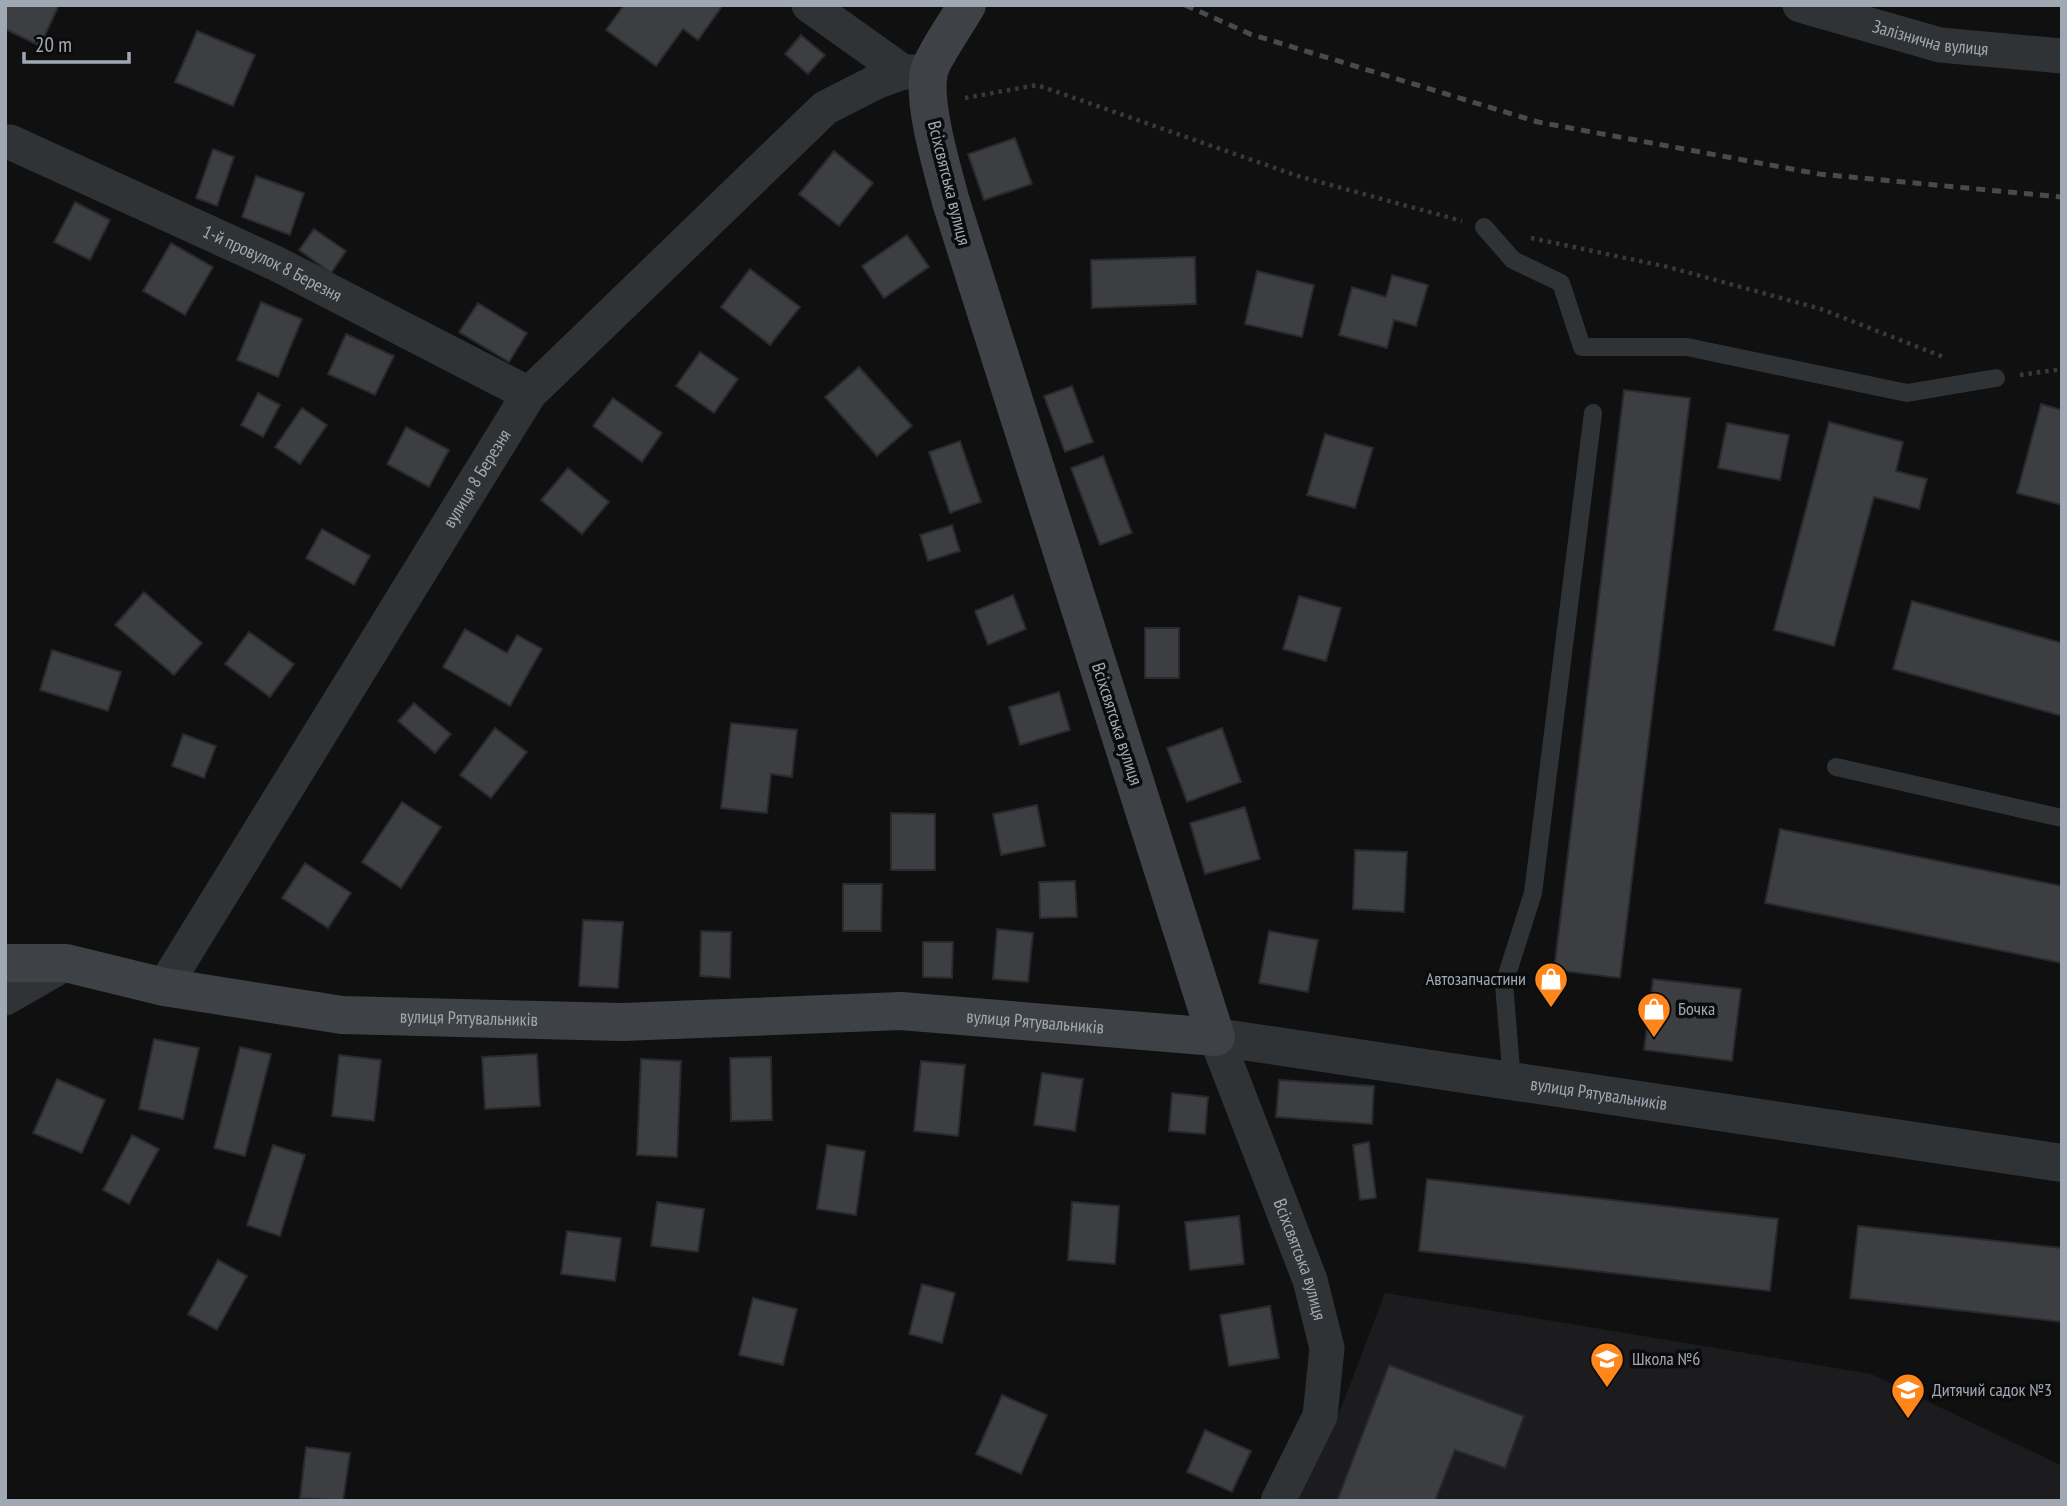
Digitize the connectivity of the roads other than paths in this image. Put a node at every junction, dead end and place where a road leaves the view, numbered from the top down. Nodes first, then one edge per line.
1 (809, 5) edge
2 (967, 5) edge
3 (1800, 5) edge
4 (2062, 56) edge
5 (916, 72) junction
6 (10, 142) dead end
7 (1484, 227) dead end
8 (1996, 378) road end
9 (528, 394) junction
10 (1593, 413) dead end
11 (1836, 767) dead end
12 (2062, 818) edge
13 (5, 963) edge
14 (66, 963) junction
15 (164, 987) junction
16 (5, 998) edge
17 (1216, 1037) junction
18 (1512, 1081) junction
19 (2062, 1163) edge
20 (1278, 1501) edge

1 - 5 street
2 - 5 main road
3 - 4 street, Залізнична вулиця
5 - 9 street, вулиця 8 Березня
5 - 17 main road, Всіхсвятська вулиця
6 - 9 street, 1-й провулок 8 Березня
7 - 8 lane
9 - 15 street, вулиця 8 Березня
10 - 18 lane
11 - 12 lane
13 - 14 main road, вулиця Рятувальників
14 - 15 main road, вулиця Рятувальників
14 - 16 street
15 - 17 main road, вулиця Рятувальників
17 - 18 street, вулиця Рятувальників
17 - 20 street, Всіхсвятська вулиця
18 - 19 street, вулиця Рятувальників

